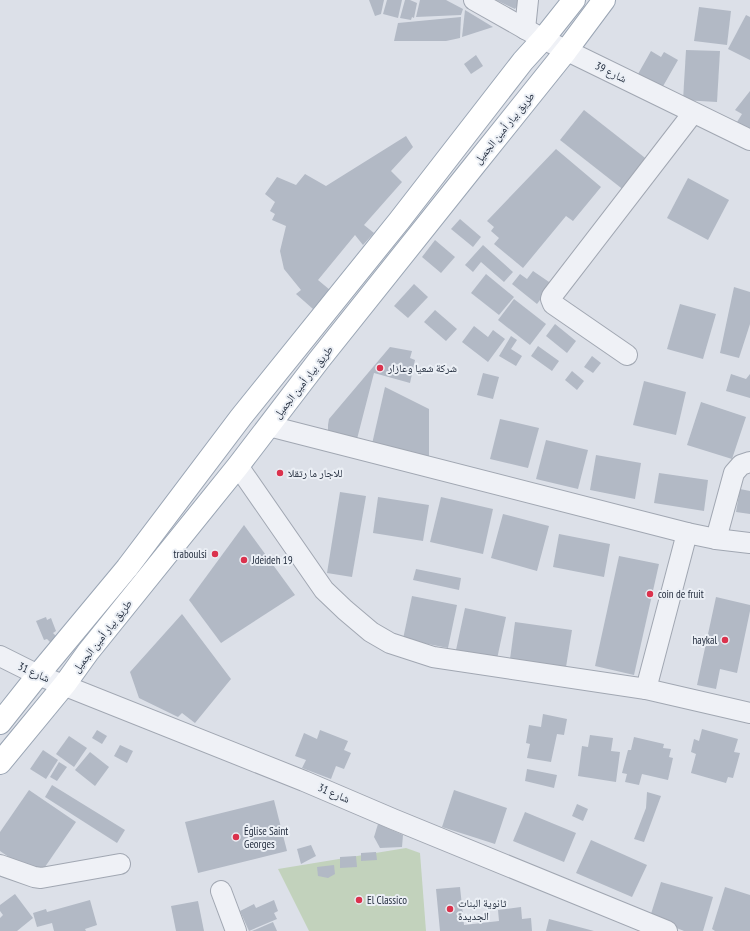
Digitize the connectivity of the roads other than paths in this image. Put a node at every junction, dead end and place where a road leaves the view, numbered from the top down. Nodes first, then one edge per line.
1 (474, 0) edge
2 (528, 0) edge
3 (574, 0) edge
4 (604, 0) edge
5 (534, 34) junction
6 (566, 51) junction
7 (693, 113) junction
8 (750, 140) edge
9 (627, 355) dead end
10 (269, 426) junction
11 (750, 462) edge
12 (238, 466) junction
13 (687, 533) junction
14 (716, 539) junction
15 (750, 543) edge
16 (0, 656) edge
17 (38, 675) junction
18 (65, 684) junction
19 (646, 689) junction
20 (750, 713) edge
21 (0, 723) edge
22 (0, 763) edge
23 (120, 864) dead end
24 (0, 865) edge
25 (220, 891) dead end
26 (236, 931) edge
27 (668, 931) edge

1 - 5 street, شارع 39
2 - 5 street
3 - 5 main road, طريق بيار أمين الجميل
4 - 6 main road, طريق بيار أمين الجميل
5 - 6 street, شارع 39
5 - 17 main road, طريق بيار أمين الجميل
6 - 7 street, شارع 39
6 - 10 main road, طريق بيار أمين الجميل
7 - 8 street, شارع 39
7 - 9 street
10 - 12 main road, طريق بيار أمين الجميل
10 - 13 street
11 - 14 street
12 - 18 main road, طريق بيار أمين الجميل
12 - 19 street
13 - 14 street
13 - 19 street
14 - 15 street
16 - 17 street, شارع 31
17 - 18 street, شارع 31
17 - 21 main road, طريق بيار أمين الجميل
18 - 22 main road, طريق بيار أمين الجميل
18 - 27 street, شارع 31
19 - 20 street
23 - 24 street
25 - 26 street

